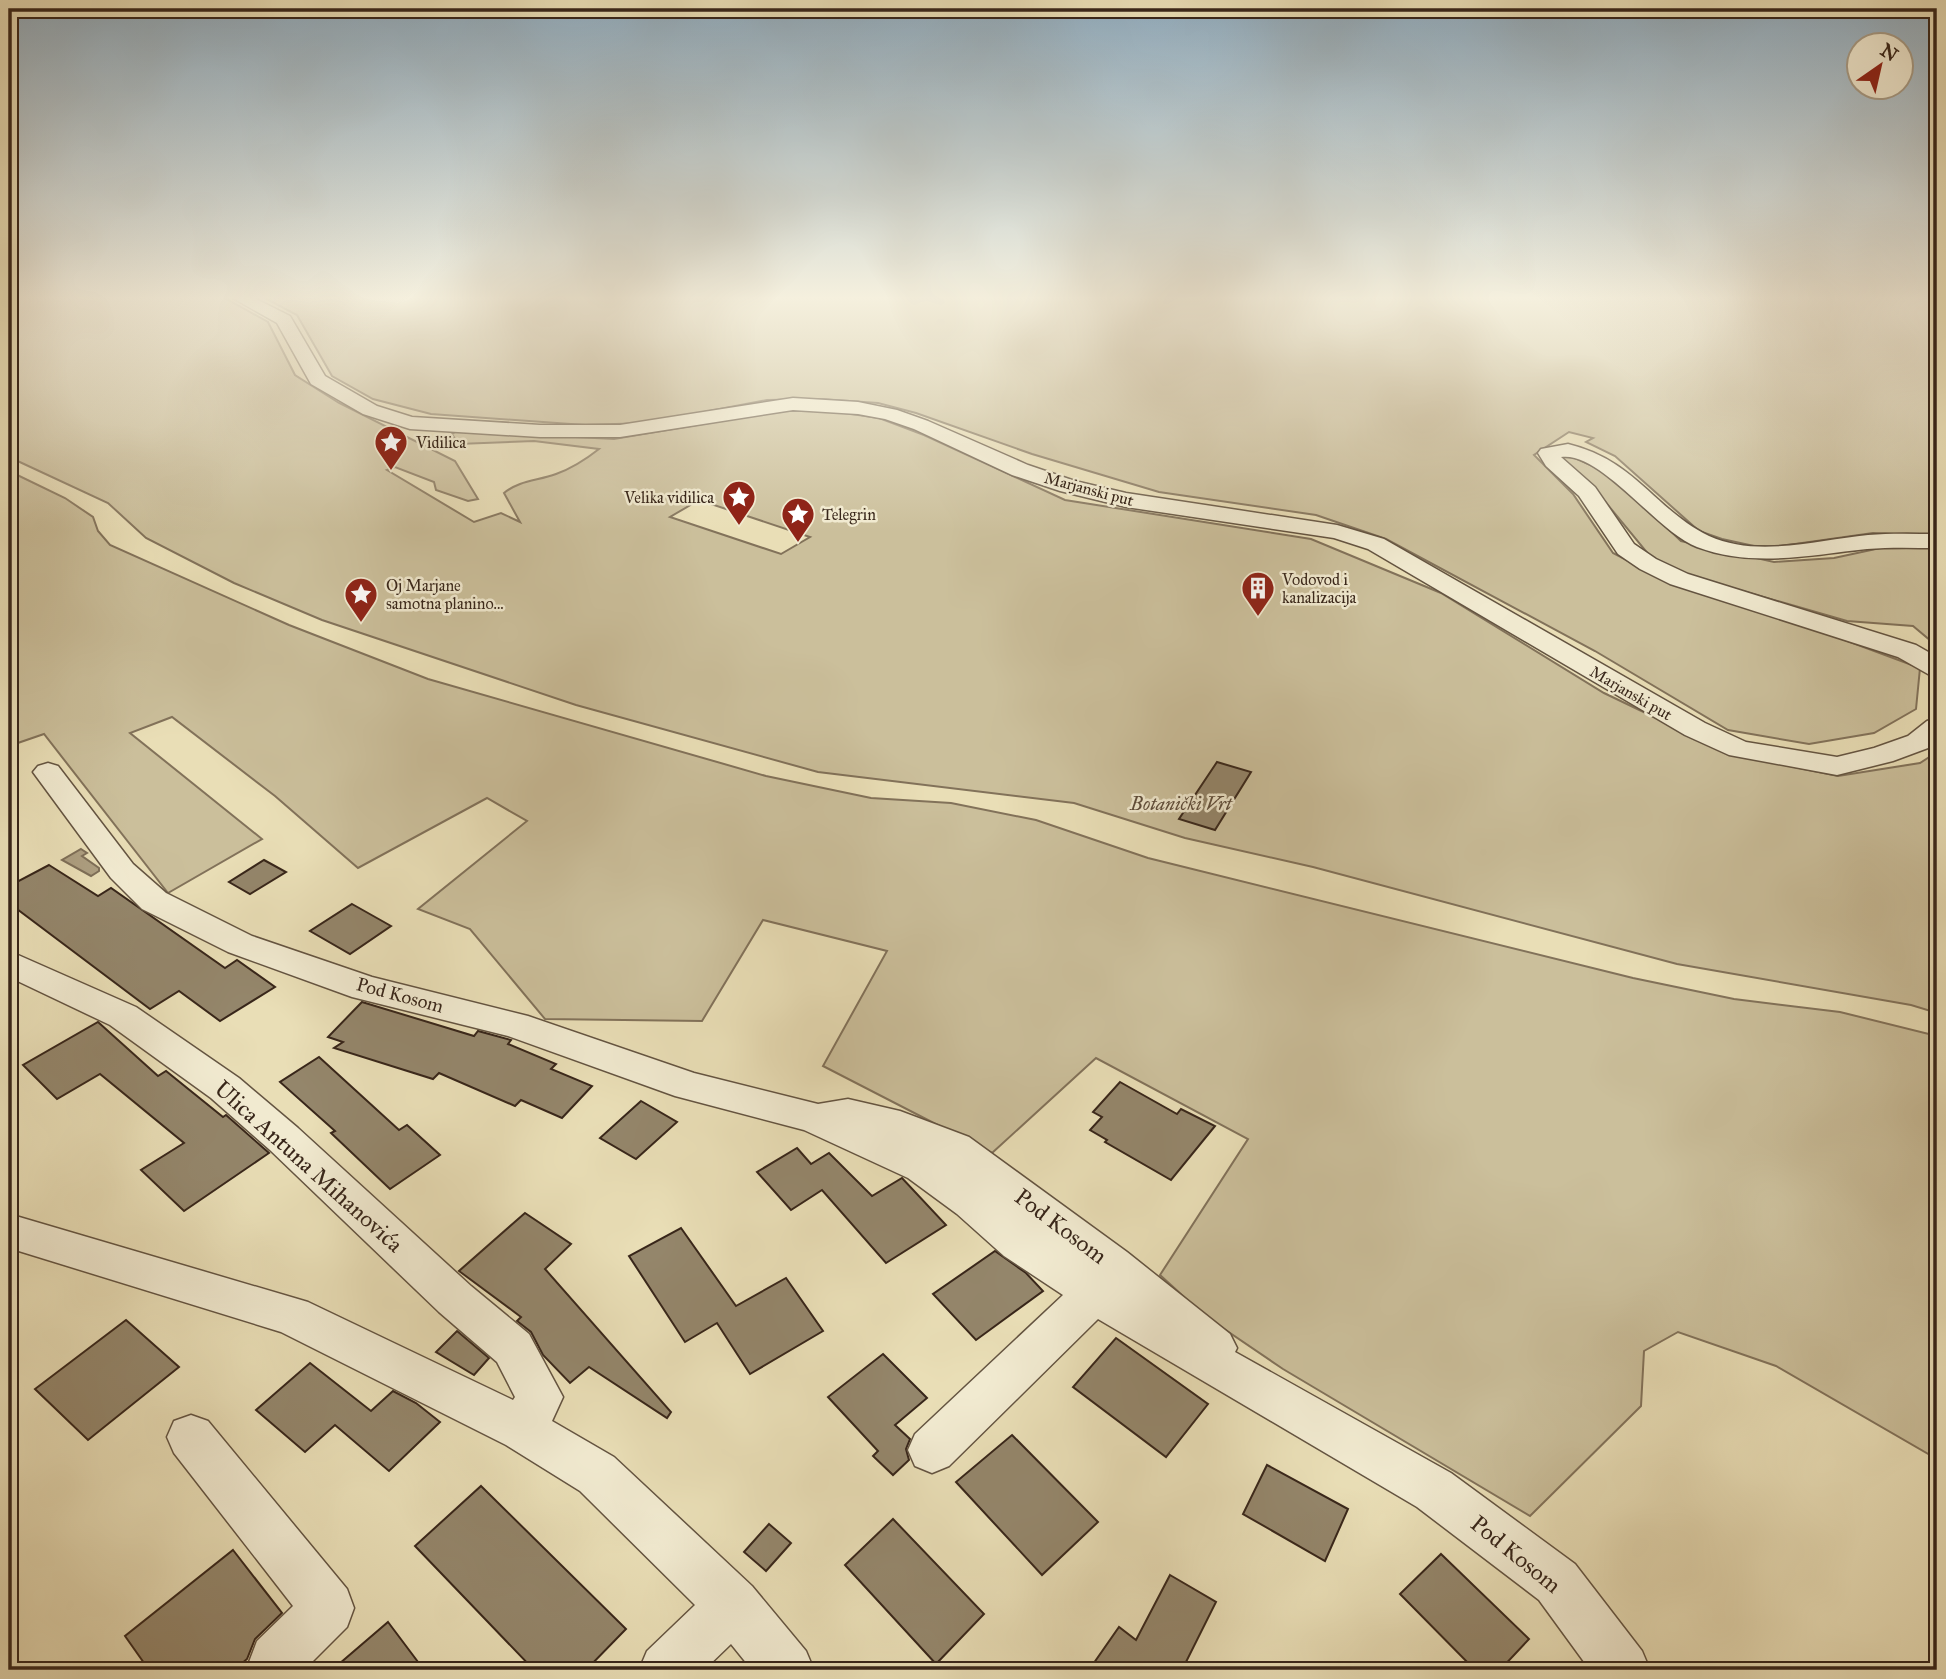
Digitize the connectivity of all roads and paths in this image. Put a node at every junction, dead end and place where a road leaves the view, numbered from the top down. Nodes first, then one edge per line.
1 (315, 375) edge
2 (1937, 541) edge
3 (1937, 668) edge
4 (1937, 727) edge
5 (48, 772) dead end
6 (9, 962) edge
7 (814, 1118) junction
8 (9, 1231) edge
9 (1094, 1294) junction
10 (1277, 1401) junction
11 (523, 1429) junction
12 (191, 1437) dead end
13 (933, 1450) dead end
14 (733, 1605) junction
15 (273, 1670) edge
16 (666, 1670) edge
17 (788, 1670) edge
18 (1623, 1670) edge

1 - 4 street, Marjanski put
2 - 3 street
5 - 7 street, Pod Kosom
6 - 11 street, Ulica Antuna Mihanovića
7 - 9 street, Pod Kosom
7 - 10 street, Pod Kosom
8 - 11 street
9 - 10 street, Pod Kosom
9 - 13 street, Pod Kosom
10 - 18 street, Pod Kosom
11 - 14 street
12 - 15 street
14 - 16 street
14 - 17 street

